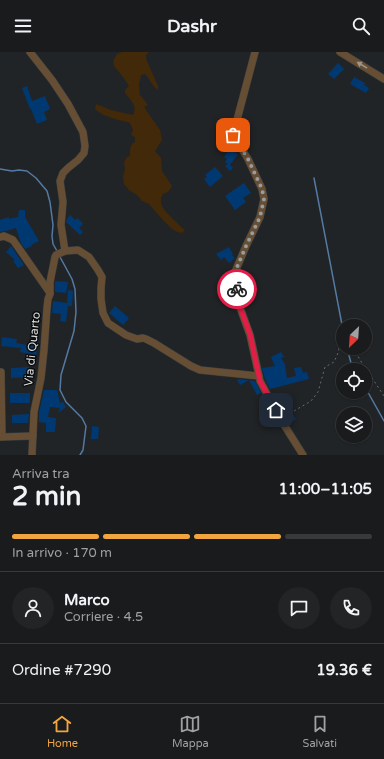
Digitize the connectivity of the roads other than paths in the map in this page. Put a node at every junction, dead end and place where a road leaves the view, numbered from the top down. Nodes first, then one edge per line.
1 (30, 52) edge
2 (255, 52) edge
3 (340, 52) edge
4 (384, 79) edge
5 (0, 237) edge
6 (65, 251) junction
7 (50, 294) junction
8 (1, 372) dead end
9 (258, 376) junction
10 (33, 436) junction
11 (1, 437) edge
12 (32, 455) edge
13 (303, 455) edge

1 - 6 street
2 - 9 street
4 -> 3 street
5 - 7 street
6 - 7 street, Via di Quarto
6 - 9 street
7 - 10 street, Via di Quarto
8 - 11 street
9 - 13 street
10 - 11 street
10 - 12 street, Via di Quarto

